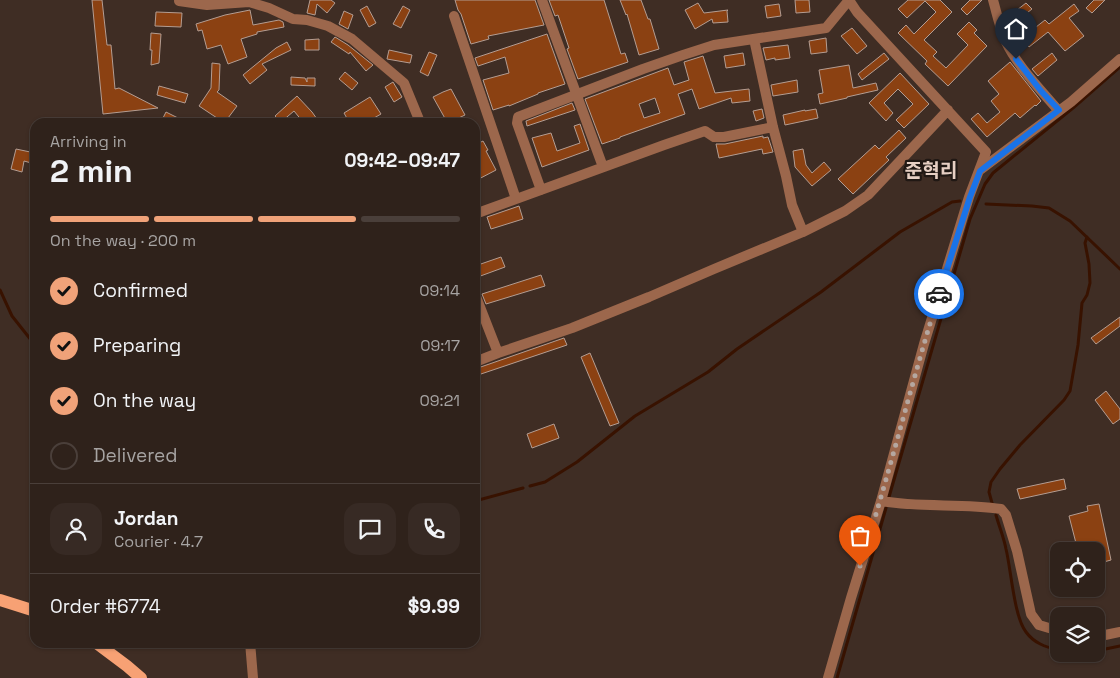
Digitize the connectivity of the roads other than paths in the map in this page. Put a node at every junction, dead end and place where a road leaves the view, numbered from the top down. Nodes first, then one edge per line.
1 (542, 0) edge
2 (849, 0) edge
3 (993, 0) edge
4 (179, 1) edge
5 (454, 16) dead end
6 (754, 39) junction
7 (1120, 59) edge
8 (577, 94) junction
9 (948, 110) junction
10 (1059, 110) junction
11 (418, 118) edge
12 (773, 127) junction
13 (603, 167) junction
14 (980, 171) junction
15 (541, 190) junction
16 (516, 199) junction
17 (480, 212) edge
18 (803, 232) junction
19 (480, 307) edge
20 (498, 353) junction
21 (480, 360) edge
22 (880, 502) junction
23 (0, 600) edge
24 (30, 609) edge
25 (1050, 628) edge
26 (1120, 632) edge
27 (1105, 635) edge
28 (103, 648) edge
29 (251, 648) edge
30 (141, 678) edge
31 (254, 678) edge
32 (828, 678) edge

1 - 8 street
2 - 6 street
2 - 9 street
3 - 10 street
4 - 11 street
5 - 16 street
6 - 8 street
6 - 12 street
7 - 10 street
8 - 13 street
8 - 15 street
9 - 14 street
9 - 18 street
10 - 14 street
12 - 13 street
12 - 18 street
13 - 15 street
14 - 22 street
15 - 16 street
16 - 17 street
18 - 20 street
19 - 20 street
20 - 21 street
22 - 25 street
22 - 32 street
23 - 24 main road
26 - 27 street
28 - 30 main road
29 - 31 street

